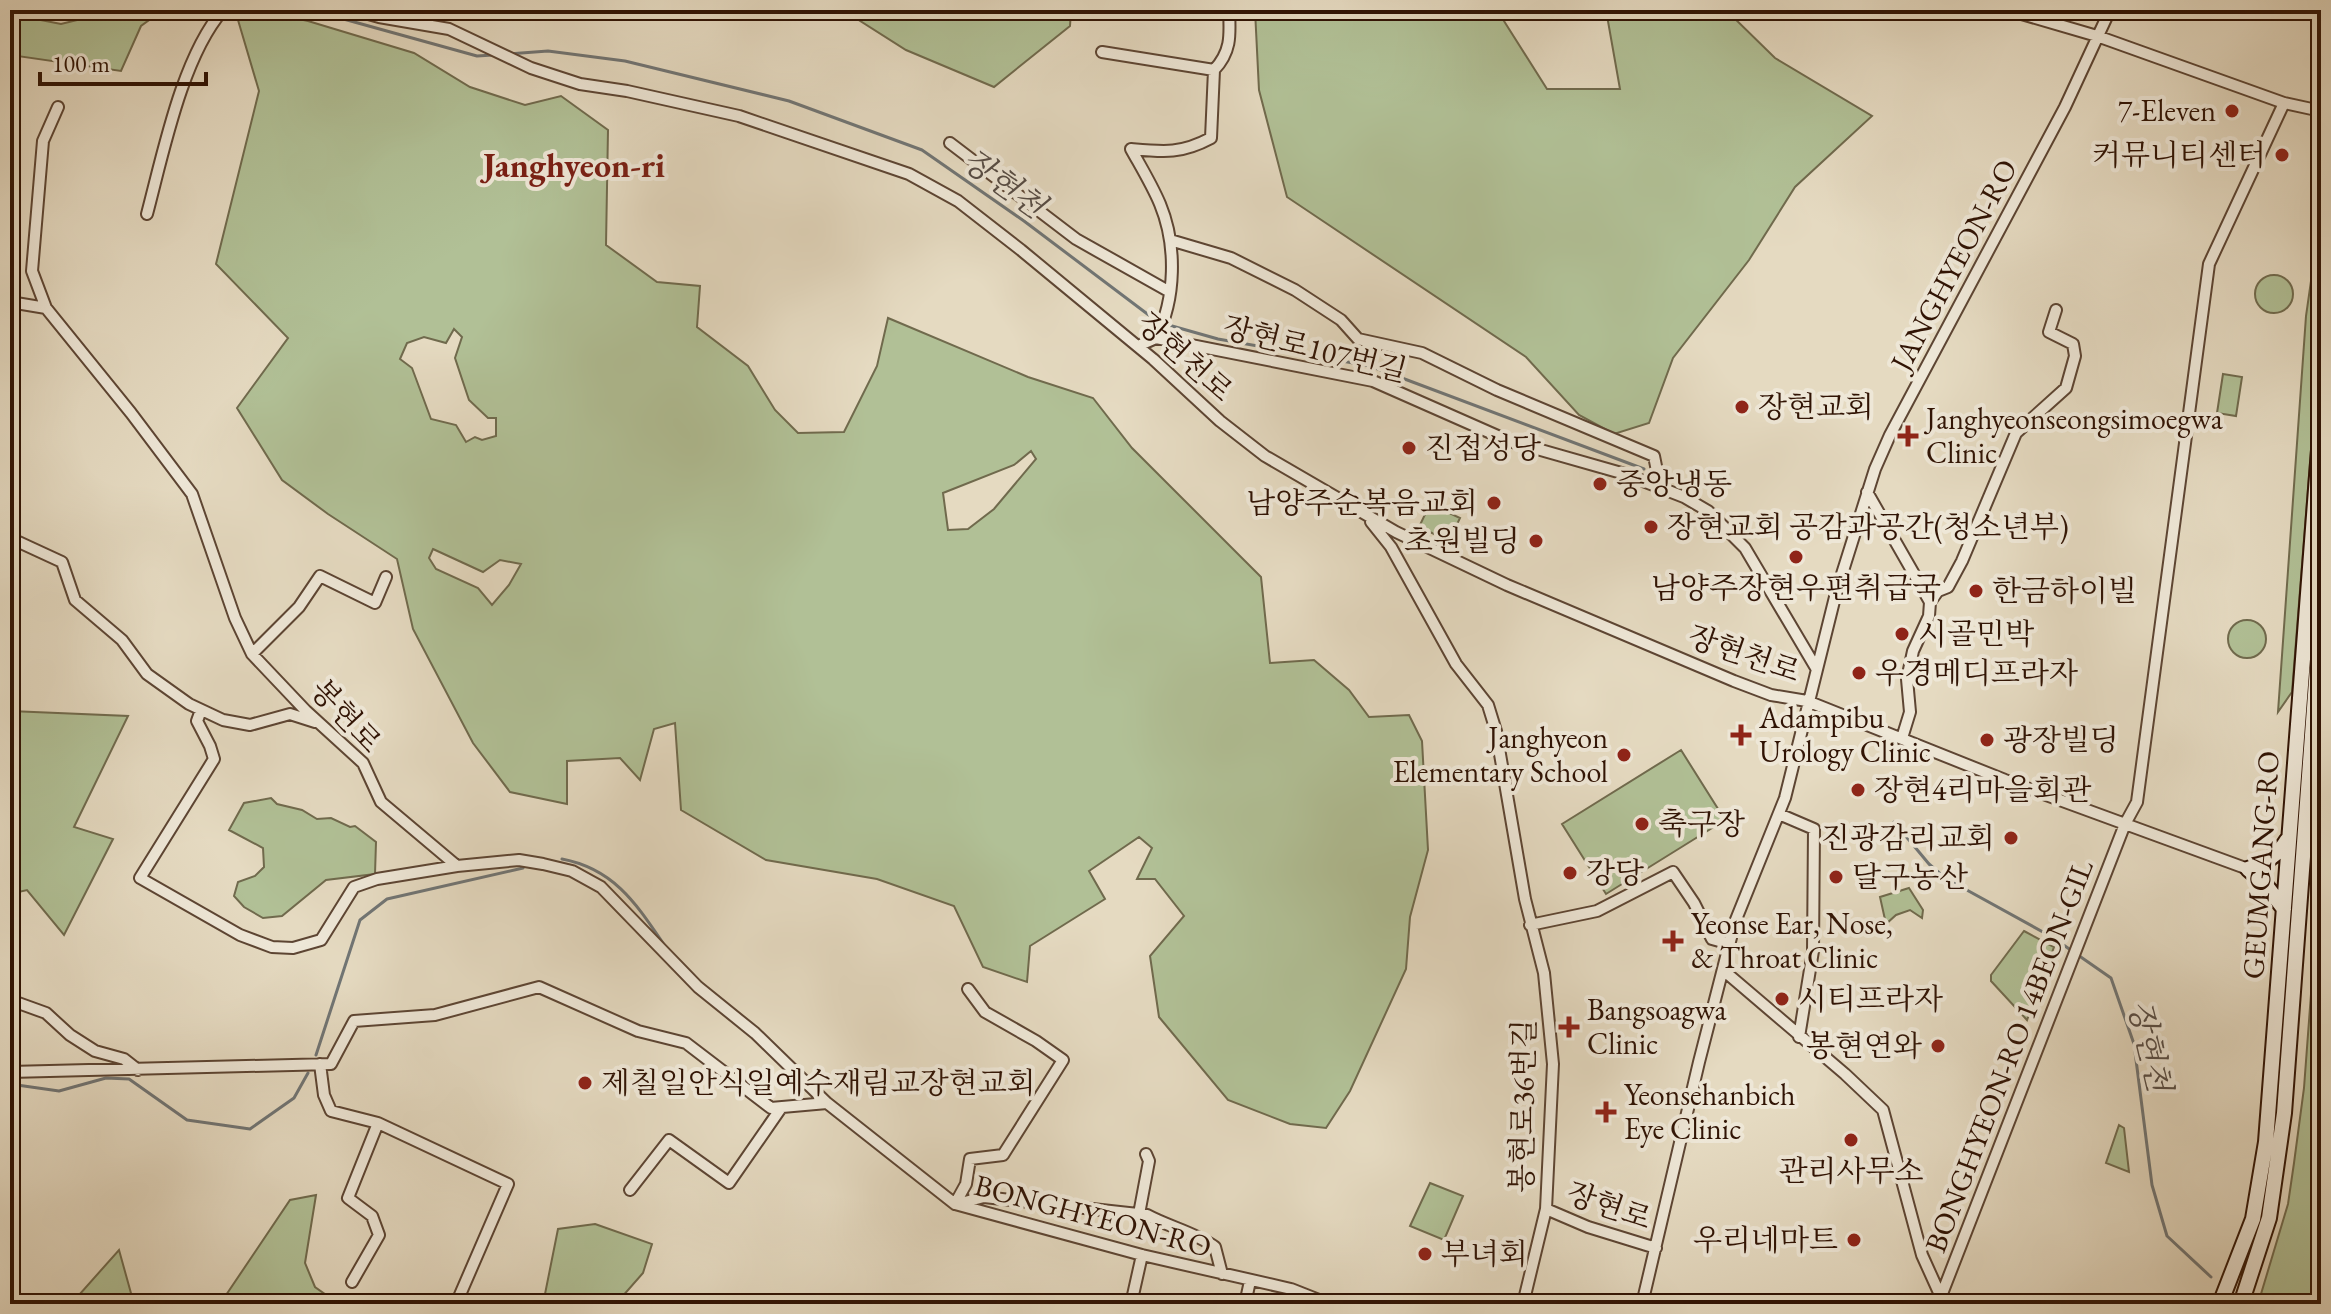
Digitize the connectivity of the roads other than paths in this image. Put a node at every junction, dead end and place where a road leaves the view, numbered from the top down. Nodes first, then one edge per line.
1 (223, 10) edge
2 (354, 10) edge
3 (1229, 10) edge
4 (2008, 10) edge
5 (2110, 10) edge
6 (2097, 36) junction
7 (1102, 52) dead end
8 (1214, 70) junction
9 (2284, 103) junction
10 (58, 107) dead end
11 (2321, 111) edge
12 (950, 143) dead end
13 (147, 214) dead end
14 (1170, 240) junction
15 (1170, 292) junction
16 (10, 302) edge
17 (46, 308) junction
18 (2056, 310) dead end
19 (1157, 335) junction
20 (1138, 346) junction
21 (2321, 424) edge
22 (1660, 486) junction
23 (1867, 492) junction
24 (1367, 517) junction
25 (1396, 532) junction
26 (10, 538) edge
27 (1388, 544) junction
28 (386, 577) dead end
29 (1930, 602) junction
30 (2321, 614) edge
31 (252, 654) junction
32 (1816, 668) junction
33 (1807, 701) junction
34 (201, 710) junction
35 (321, 724) junction
36 (1902, 738) junction
37 (1779, 814) junction
38 (2125, 824) junction
39 (2289, 836) junction
40 (457, 866) junction
41 (2248, 869) junction
42 (2284, 909) junction
43 (1530, 925) junction
44 (1730, 944) junction
45 (1723, 970) junction
46 (968, 989) dead end
47 (10, 1000) edge
48 (1799, 1037) junction
49 (320, 1064) junction
50 (10, 1070) edge
51 (138, 1070) junction
52 (827, 1103) junction
53 (781, 1108) junction
54 (378, 1123) junction
55 (1146, 1154) dead end
56 (630, 1190) dead end
57 (955, 1204) junction
58 (1546, 1209) junction
59 (1139, 1214) junction
60 (1656, 1248) junction
61 (1142, 1255) junction
62 (1222, 1274) junction
63 (1250, 1281) junction
64 (352, 1282) dead end
65 (1940, 1301) edge
66 (2221, 1303) edge
67 (456, 1304) edge
68 (1131, 1304) edge
69 (1245, 1304) edge
70 (1329, 1304) edge
71 (1523, 1304) edge
72 (1642, 1304) edge
73 (2241, 1304) edge

1 - 13 street
2 - 20 street, 장현천로
3 - 8 street
4 - 6 street
5 - 6 street, JANGHYEON-RO
6 - 9 street
6 - 23 street, JANGHYEON-RO
7 - 8 street
8 - 14 street
9 - 11 street
9 - 38 street, BONGHYEON-RO 14BEON-GIL
10 - 17 street, 봉현로
12 - 15 street
14 - 15 street
14 - 22 street, 장현로107번길
15 - 19 street
16 - 17 street
17 - 31 street, 봉현로
18 - 29 street
19 - 20 street
19 - 22 street, 장현로107번길
20 - 24 street, 장현천로
21 - 39 main road, GEUMGANG-RO
22 - 32 street, 장현로107번길
23 - 29 street
23 - 32 street, JANGHYEON-RO
24 - 25 street, 장현천로
24 - 27 street, 봉현로36번길
25 - 27 street
25 - 33 street, 장현천로
26 - 34 street
27 - 43 street, 봉현로36번길
28 - 31 street
29 - 36 street
30 - 73 main road, GEUMGANG-RO
31 - 35 street, 봉현로
32 - 33 street, JANGHYEON-RO
33 - 36 street, 장현천로
33 - 37 street, JANGHYEON-RO
34 - 35 street
34 - 40 street
35 - 40 street, 봉현로
36 - 38 street, 장현천로
37 - 44 street, JANGHYEON-RO
37 - 48 street
38 - 41 street, 장현천로
38 - 65 street, BONGHYEON-RO 14BEON-GIL
39 - 41 main road
39 - 42 main road, GEUMGANG-RO
40 - 52 street
41 - 42 main road
42 - 66 main road, GEUMGANG-RO
43 - 44 street
43 - 58 street, 봉현로36번길
44 - 45 street, JANGHYEON-RO
45 - 48 street
45 - 60 street, JANGHYEON-RO
46 - 57 street
47 - 51 street
48 - 65 street
49 - 51 street
49 - 53 street
49 - 54 street
50 - 51 street
52 - 53 street
52 - 57 street, BONGHYEON-RO
53 - 56 street
54 - 64 street
54 - 67 street
55 - 59 street
57 - 59 street
57 - 61 street, BONGHYEON-RO
58 - 60 street, 장현로
58 - 71 street, 봉현로36번길
59 - 62 street
60 - 72 street, JANGHYEON-RO
61 - 62 street, BONGHYEON-RO
61 - 68 street
62 - 63 street, BONGHYEON-RO
63 - 69 street
63 - 70 street, BONGHYEON-RO

